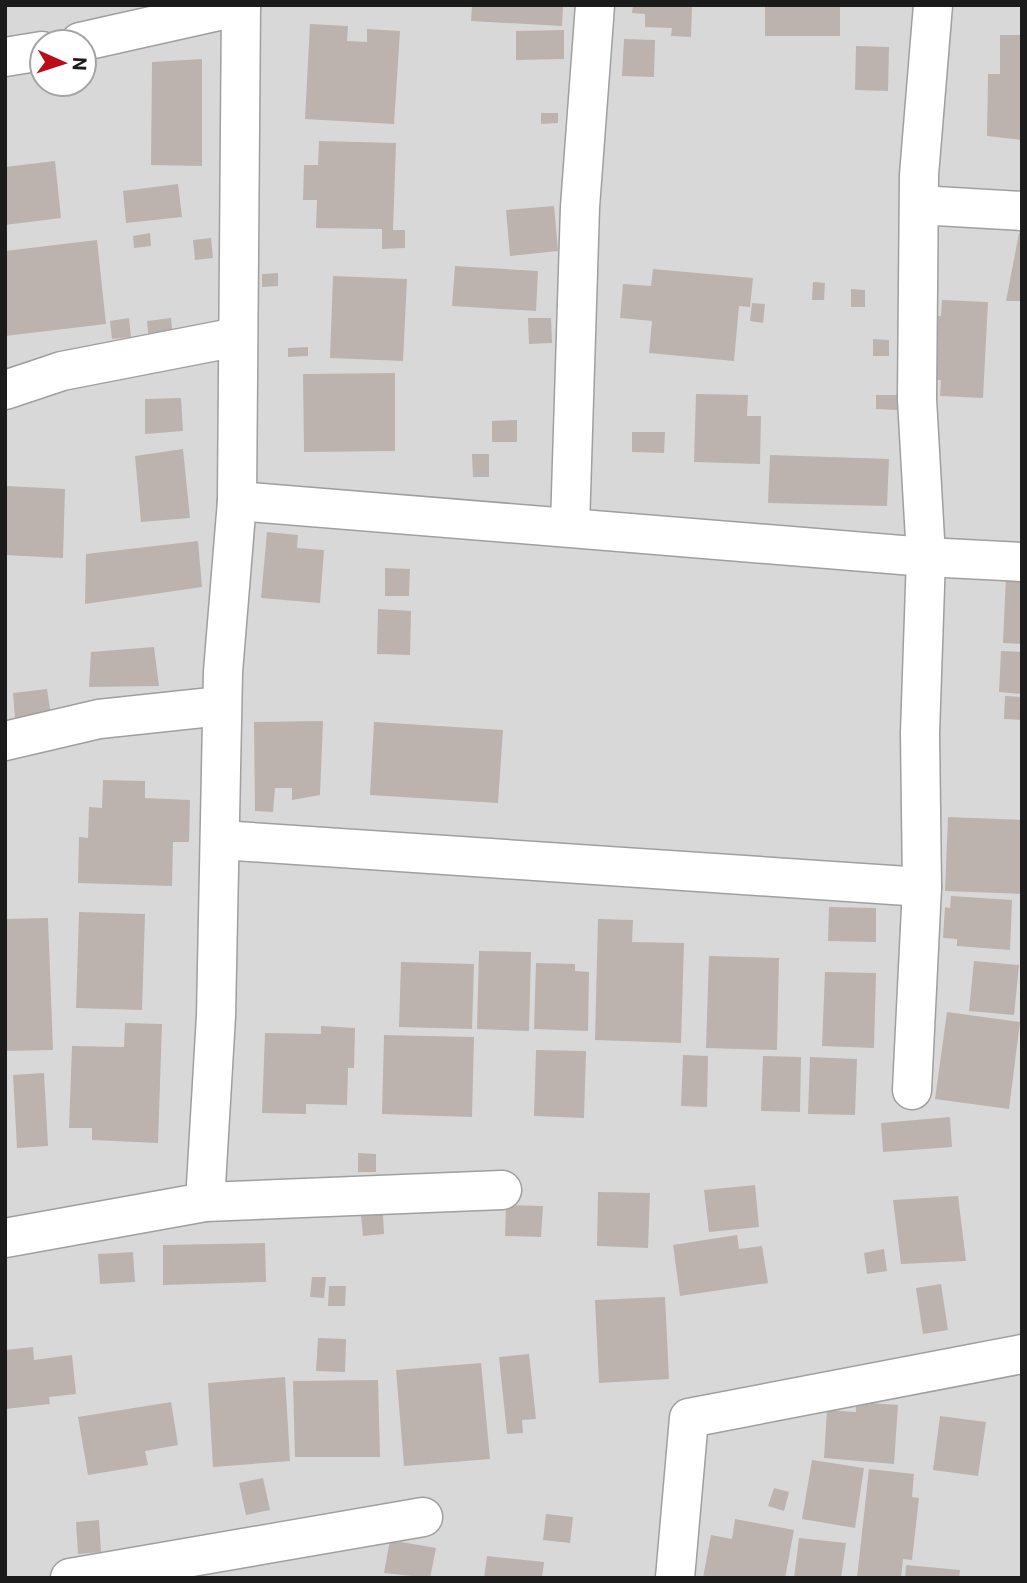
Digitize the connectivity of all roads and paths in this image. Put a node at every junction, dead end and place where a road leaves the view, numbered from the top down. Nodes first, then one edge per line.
1 (241, 5) edge
2 (595, 5) edge
3 (933, 5) edge
4 (98, 38) edge
5 (28, 53) edge
6 (5, 57) edge
7 (919, 205) junction
8 (1022, 211) edge
9 (237, 337) junction
10 (5, 390) edge
11 (237, 501) junction
12 (570, 526) junction
13 (926, 557) junction
14 (1022, 562) edge
15 (221, 706) junction
16 (5, 741) edge
17 (221, 840) junction
18 (922, 887) junction
19 (912, 1090) dead end
20 (502, 1189) dead end
21 (205, 1202) junction
22 (5, 1238) edge
23 (1022, 1354) edge
24 (423, 1517) dead end
25 (70, 1578) edge
26 (675, 1578) edge

1 - 4 street
1 - 9 street
2 - 12 street
3 - 7 street
5 - 6 street
7 - 8 street
7 - 13 street
9 - 10 street
9 - 11 street
11 - 12 street
11 - 15 street
12 - 13 street
13 - 14 street
13 - 18 street
15 - 16 street
15 - 17 street
17 - 18 street
17 - 21 street
18 - 19 street
20 - 21 street
21 - 22 street
23 - 26 street
24 - 25 street

